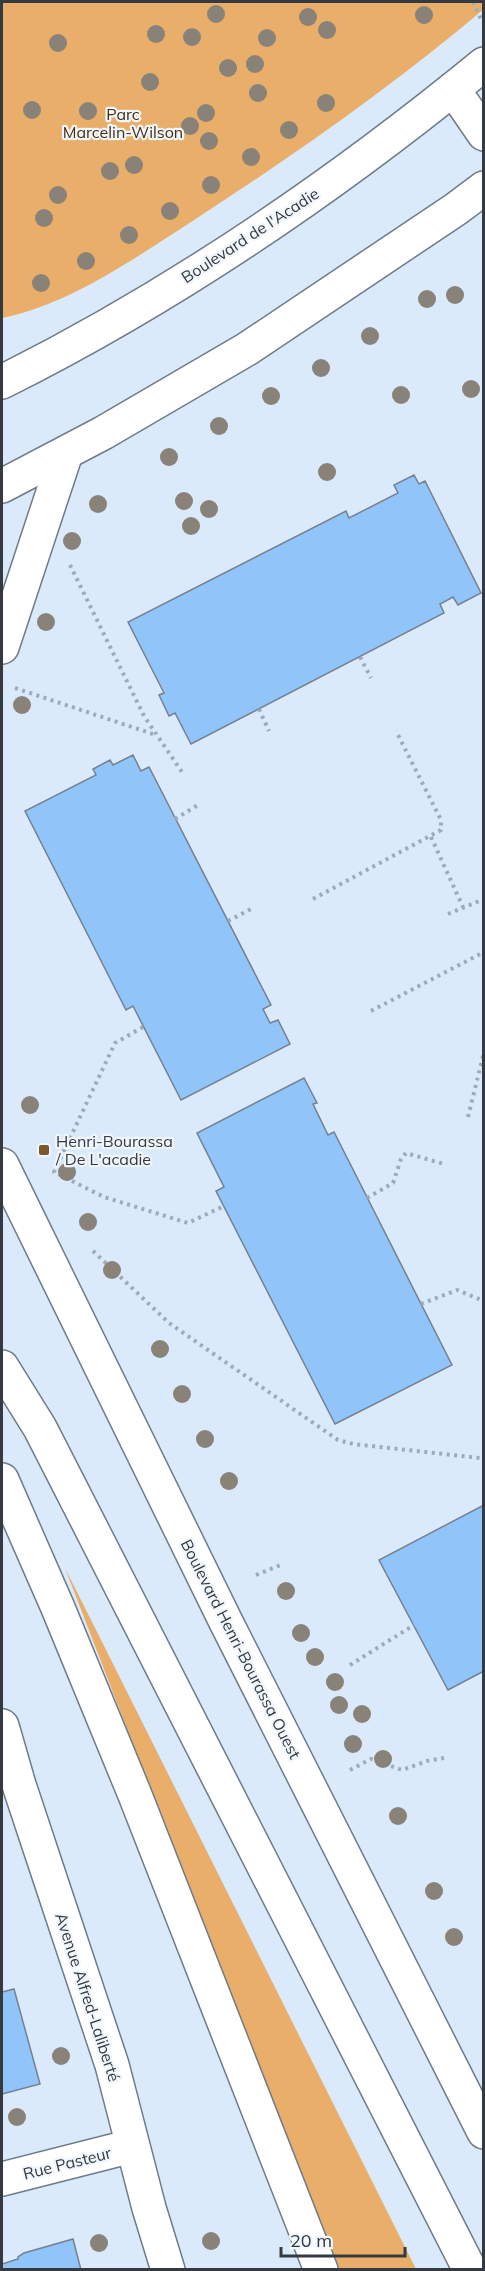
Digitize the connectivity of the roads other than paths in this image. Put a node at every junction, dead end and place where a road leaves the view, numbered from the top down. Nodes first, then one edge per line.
1 (483, 64) edge
2 (453, 89) junction
3 (483, 134) edge
4 (483, 188) edge
5 (5, 378) edge
6 (66, 453) junction
7 (2, 486) edge
8 (2, 646) edge
9 (2, 1165) edge
10 (2, 1367) edge
11 (2, 1480) edge
12 (2, 1726) edge
13 (483, 2132) edge
14 (132, 2146) junction
15 (2, 2179) edge
16 (168, 2270) edge
17 (321, 2270) edge
18 (470, 2270) edge

1 - 2 main road, Boulevard de l'Acadie
2 - 3 main road
2 - 5 main road, Boulevard de l'Acadie
4 - 6 main road
6 - 7 main road
6 - 8 main road
9 - 13 main road, Boulevard Henri-Bourassa Ouest
10 - 18 main road
11 - 17 main road
12 - 14 main road, Avenue Alfred-Laliberté
14 - 15 main road, Rue Pasteur
14 - 16 main road, Avenue Alfred-Laliberté

